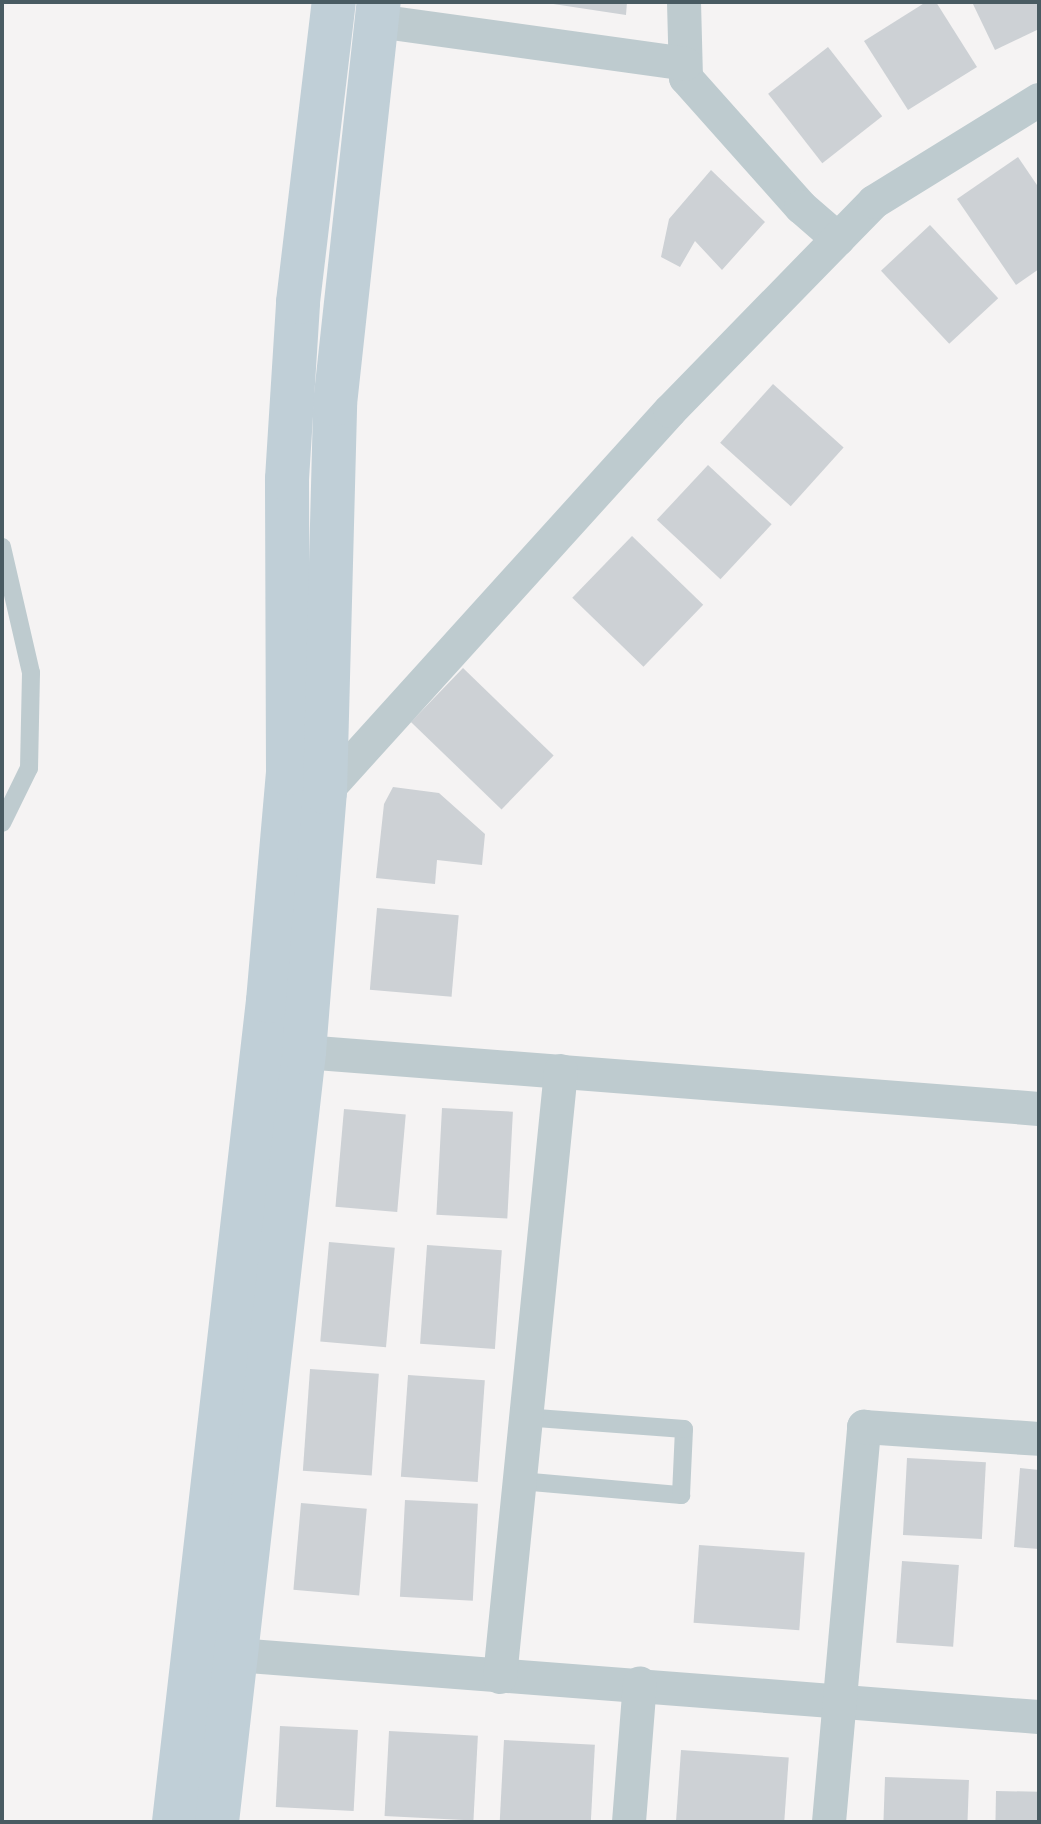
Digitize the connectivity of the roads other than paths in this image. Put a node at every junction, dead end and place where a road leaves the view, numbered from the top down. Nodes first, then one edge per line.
1 (334, 2) edge
2 (684, 2) edge
3 (378, 11) edge
4 (685, 64) junction
5 (1039, 100) edge
6 (838, 239) junction
7 (2, 547) edge
8 (325, 792) junction
9 (2, 823) edge
10 (304, 1052) junction
11 (561, 1071) junction
12 (1039, 1109) edge
13 (526, 1417) junction
14 (1039, 1439) edge
15 (520, 1481) junction
16 (236, 1655) junction
17 (500, 1677) junction
18 (640, 1683) junction
19 (842, 1699) junction
20 (1039, 1717) edge
21 (174, 1822) edge
22 (217, 1822) edge
23 (629, 1822) edge
24 (829, 1822) edge

1 - 21 main road
2 - 4 street
3 - 4 street
3 - 8 main road
4 - 6 street
5 - 6 street
6 - 8 street
7 - 9 lane
8 - 10 main road
10 - 11 street
10 - 16 main road
11 - 12 street
11 - 13 street
13 - 15 street
13 - 15 lane
14 - 19 street
15 - 17 street
16 - 17 street
16 - 22 main road
17 - 18 street
18 - 19 street
18 - 23 street
19 - 20 street
19 - 24 street

